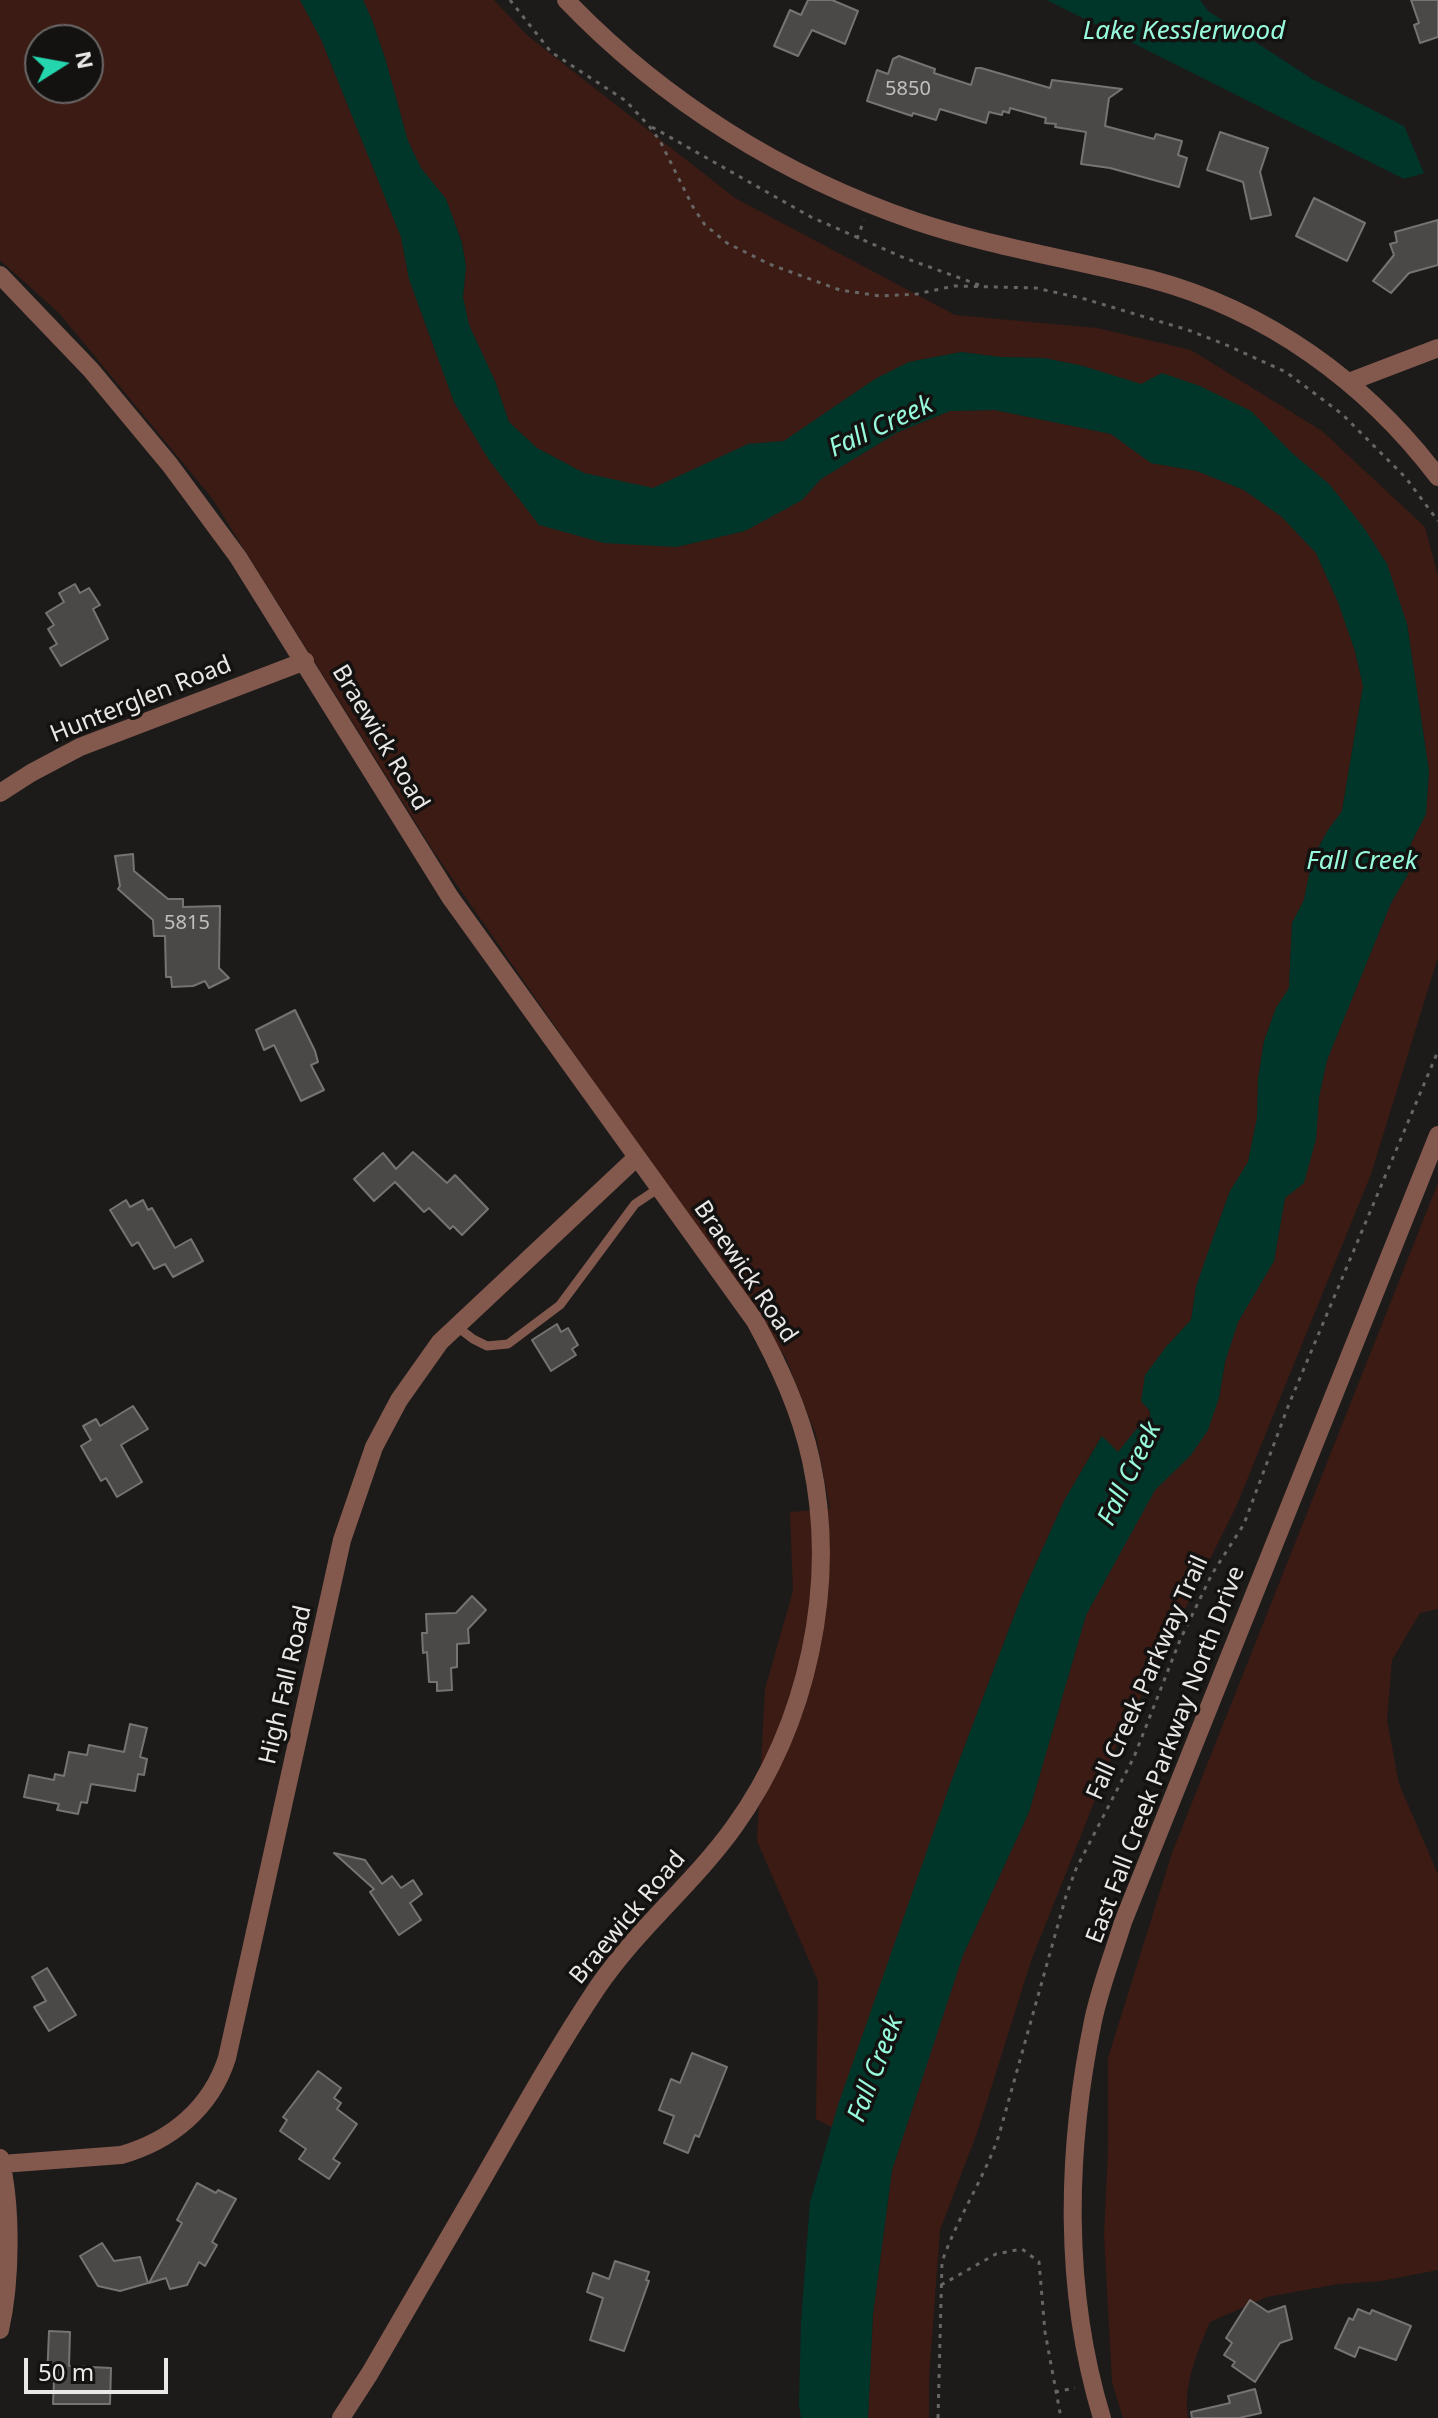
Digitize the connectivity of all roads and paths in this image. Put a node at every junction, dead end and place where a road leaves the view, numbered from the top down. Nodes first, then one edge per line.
1 (510, 0) edge
2 (566, 0) edge
3 (649, 126) junction
4 (0, 275) edge
5 (983, 286) junction
6 (1438, 348) edge
7 (1349, 382) junction
8 (1438, 477) edge
9 (1438, 521) edge
10 (305, 661) junction
11 (0, 793) edge
12 (1438, 1051) edge
13 (1438, 1135) edge
14 (637, 1157) junction
15 (659, 1188) junction
16 (456, 1326) junction
17 (1, 2161) edge
18 (941, 2285) junction
19 (0, 2330) edge
20 (341, 2418) edge
21 (938, 2418) edge
22 (1061, 2418) edge
23 (1102, 2418) edge

1 - 3 path
2 - 7 street
3 - 5 path
3 - 5 path
4 - 10 street, Braewick Road
5 - 9 path
6 - 7 street
7 - 8 street
10 - 11 street, Hunterglen Road
10 - 14 street, Braewick Road
12 - 18 path, Fall Creek Parkway Trail
13 - 23 street, East Fall Creek Parkway North Drive
14 - 15 street, Braewick Road
14 - 16 street, High Fall Road
15 - 16 lane
15 - 20 street, Braewick Road
16 - 17 street, High Fall Road
17 - 19 street
18 - 21 path, Fall Creek Parkway Trail
18 - 22 path

